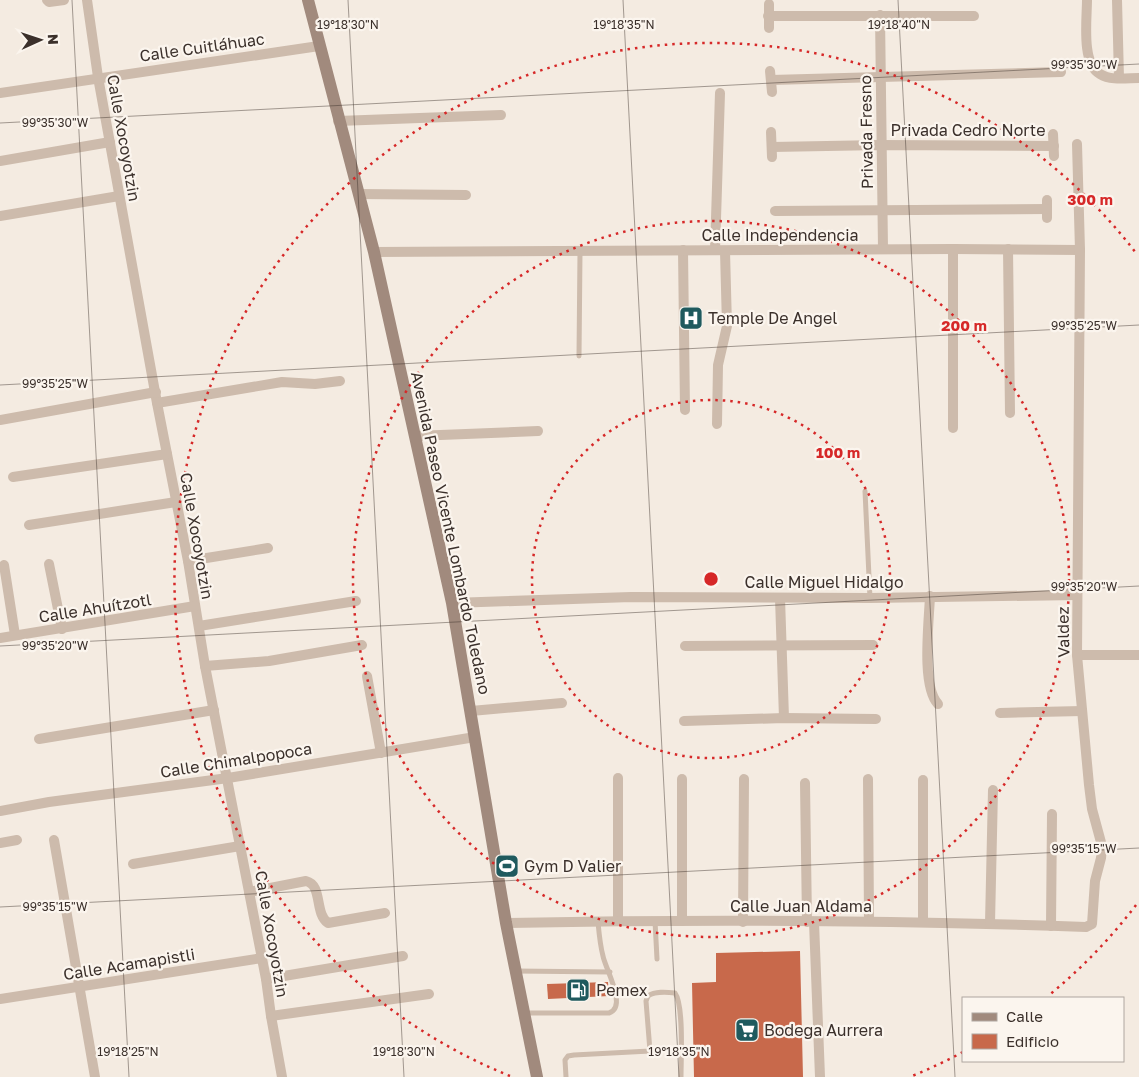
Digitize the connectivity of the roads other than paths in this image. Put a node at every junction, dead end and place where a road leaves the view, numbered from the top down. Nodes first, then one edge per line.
1 (47, 0) edge
2 (64, 0) edge
3 (87, 0) edge
4 (308, 0) edge
5 (1087, 0) edge
6 (1117, 0) edge
7 (769, 4) dead end
8 (880, 15) junction
9 (768, 16) junction
10 (974, 16) dead end
11 (769, 28) dead end
12 (319, 46) junction
13 (1061, 72) dead end
14 (98, 77) junction
15 (881, 77) junction
16 (1119, 78) junction
17 (1139, 78) edge
18 (772, 92) dead end
19 (0, 93) edge
20 (720, 93) dead end
21 (501, 114) dead end
22 (338, 121) junction
23 (771, 132) dead end
24 (1054, 134) dead end
25 (110, 142) junction
26 (1077, 144) dead end
27 (881, 145) junction
28 (1054, 146) junction
29 (1054, 156) dead end
30 (0, 161) edge
31 (359, 194) junction
32 (466, 195) dead end
33 (119, 196) junction
34 (1047, 209) dead end
35 (776, 211) dead end
36 (882, 211) junction
37 (0, 216) edge
38 (883, 249) junction
39 (953, 249) junction
40 (1008, 249) junction
41 (683, 250) junction
42 (720, 250) junction
43 (1080, 250) junction
44 (374, 252) junction
45 (580, 252) junction
46 (579, 356) dead end
47 (340, 381) dead end
48 (156, 392) junction
49 (157, 403) junction
50 (685, 410) dead end
51 (1010, 413) dead end
52 (0, 420) edge
53 (717, 424) dead end
54 (953, 428) dead end
55 (538, 431) dead end
56 (415, 436) junction
57 (167, 454) junction
58 (13, 477) dead end
59 (866, 491) dead end
60 (176, 502) junction
61 (28, 525) dead end
62 (268, 548) dead end
63 (188, 560) junction
64 (49, 564) dead end
65 (4, 565) dead end
66 (1077, 595) junction
67 (930, 596) junction
68 (780, 598) junction
69 (870, 598) junction
70 (356, 601) dead end
71 (452, 603) junction
72 (195, 606) junction
73 (199, 626) junction
74 (62, 629) junction
75 (15, 636) junction
76 (0, 638) edge
77 (362, 645) dead end
78 (781, 645) junction
79 (873, 645) dead end
80 (685, 646) dead end
81 (1077, 655) junction
82 (1139, 655) edge
83 (205, 666) junction
84 (367, 676) dead end
85 (562, 703) dead end
86 (938, 704) dead end
87 (214, 710) junction
88 (471, 711) junction
89 (1082, 711) junction
90 (1000, 714) dead end
91 (784, 718) junction
92 (876, 719) dead end
93 (684, 721) dead end
94 (476, 737) junction
95 (39, 739) dead end
96 (381, 752) junction
97 (228, 778) junction
98 (618, 778) dead end
99 (682, 779) dead end
100 (744, 779) dead end
101 (868, 779) dead end
102 (923, 780) dead end
103 (805, 783) dead end
104 (993, 790) dead end
105 (0, 810) edge
106 (1052, 814) dead end
107 (17, 840) dead end
108 (54, 840) dead end
109 (0, 843) edge
110 (240, 846) junction
111 (134, 864) dead end
112 (249, 892) junction
113 (385, 913) dead end
114 (598, 921) junction
115 (618, 921) junction
116 (655, 921) junction
117 (682, 921) junction
118 (869, 921) junction
119 (1093, 921) joint
120 (743, 922) junction
121 (811, 922) junction
122 (923, 922) junction
123 (506, 923) junction
124 (990, 923) junction
125 (1051, 926) junction
126 (403, 956) dead end
127 (262, 958) junction
128 (656, 959) dead end
129 (515, 970) junction
130 (610, 972) junction
131 (266, 979) junction
132 (80, 986) junction
133 (429, 994) dead end
134 (0, 999) edge
135 (523, 1013) junction
136 (271, 1016) junction
137 (95, 1077) edge
138 (282, 1077) edge
139 (537, 1077) edge
140 (566, 1077) edge
141 (681, 1077) edge
142 (820, 1077) edge

1 - 2 street
3 - 14 street, Calle Xocoyotzin
4 - 12 main road, Avenida Paseo Vicente Lombardo Toledano
5 - 16 street
6 - 16 street
7 - 9 street
8 - 9 street
8 - 10 street
8 - 15 street, Privada Fresno
9 - 11 street
12 - 14 street, Calle Cuitláhuac
12 - 22 main road, Avenida Paseo Vicente Lombardo Toledano
13 - 15 street
14 - 19 street, Calle Cuitláhuac
14 - 25 street, Calle Xocoyotzin
15 - 18 street
15 - 27 street, Privada Fresno
16 - 17 street
20 - 42 street
21 - 22 street
22 - 31 main road, Avenida Paseo Vicente Lombardo Toledano
23 - 27 street, Privada Cedro Norte
24 - 28 street, Privada Cedro Norte
25 - 30 street
25 - 33 street, Calle Xocoyotzin
26 - 43 street
27 - 28 street, Privada Cedro Norte
27 - 36 street, Privada Fresno
28 - 29 street, Privada Cedro Norte
31 - 32 street
31 - 44 main road, Avenida Paseo Vicente Lombardo Toledano
33 - 37 street
33 - 48 street, Calle Xocoyotzin
34 - 36 street
35 - 36 street
36 - 38 street, Privada Fresno
38 - 39 street, Calle Independencia
38 - 42 street, Calle Independencia
39 - 40 street, Calle Independencia
39 - 54 street
40 - 43 street, Calle Independencia
40 - 51 street
41 - 42 street, Calle Independencia
41 - 45 street, Calle Independencia
41 - 50 street
42 - 53 street
43 - 66 street, Valdez
44 - 45 street, Calle Independencia
44 - 56 main road, Avenida Paseo Vicente Lombardo Toledano
45 - 46 lane
47 - 49 street
48 - 49 street, Calle Xocoyotzin
48 - 52 street
49 - 57 street, Calle Xocoyotzin
55 - 56 street
56 - 71 main road, Avenida Paseo Vicente Lombardo Toledano
57 - 58 street
57 - 60 street, Calle Xocoyotzin
59 - 69 lane
60 - 61 street
60 - 63 street, Calle Xocoyotzin
62 - 63 street
63 - 72 street, Calle Xocoyotzin
64 - 74 street
65 - 75 street
66 - 67 street, Calle Miguel Hidalgo
66 - 81 street, Valdez
67 - 69 street, Calle Miguel Hidalgo
67 - 86 street
68 - 69 street, Calle Miguel Hidalgo
68 - 71 street, Calle Miguel Hidalgo
68 - 78 street
70 - 73 street
71 - 88 main road, Avenida Paseo Vicente Lombardo Toledano
72 - 73 street, Calle Xocoyotzin
72 - 74 street, Calle Ahuítzotl
73 - 83 street, Calle Xocoyotzin
74 - 75 street, Calle Ahuítzotl
75 - 76 street, Calle Ahuítzotl
77 - 83 street
78 - 79 street
78 - 80 street
78 - 91 street
81 - 82 street
81 - 89 street, Valdez
83 - 87 street, Calle Xocoyotzin
84 - 96 street
85 - 88 street
87 - 95 street
87 - 97 street, Calle Xocoyotzin
88 - 94 main road, Avenida Paseo Vicente Lombardo Toledano
89 - 90 street
89 - 119 street, Valdez
91 - 92 street
91 - 93 street
94 - 96 street, Calle Chimalpopoca
94 - 123 main road, Avenida Paseo Vicente Lombardo Toledano
96 - 97 street, Calle Chimalpopoca
97 - 105 street, Calle Chimalpopoca
97 - 110 street, Calle Xocoyotzin
98 - 115 street
99 - 117 street
100 - 120 street
101 - 118 street
102 - 122 street
103 - 121 street
104 - 124 street
106 - 125 street
107 - 109 street
108 - 132 street
110 - 111 street
110 - 112 street, Calle Xocoyotzin
112 - 113 street
112 - 127 street, Calle Xocoyotzin
114 - 115 street, Calle Juan Aldama
114 - 123 street, Calle Juan Aldama
114 - 130 lane
115 - 116 street, Calle Juan Aldama
116 - 117 street, Calle Juan Aldama
116 - 128 lane
117 - 120 street, Calle Juan Aldama
118 - 121 street, Calle Juan Aldama
118 - 122 street, Calle Juan Aldama
119 - 125 street, Calle Juan Aldama
120 - 121 street, Calle Juan Aldama
121 - 142 street
122 - 124 street, Calle Juan Aldama
123 - 129 main road, Avenida Paseo Vicente Lombardo Toledano
124 - 125 street, Calle Juan Aldama
126 - 131 street
127 - 131 street, Calle Xocoyotzin
127 - 132 street, Calle Acamapistli
129 - 130 lane
129 - 135 main road, Avenida Paseo Vicente Lombardo Toledano
130 - 135 lane
131 - 136 street, Calle Xocoyotzin
132 - 134 street, Calle Acamapistli
132 - 137 street
133 - 136 street
135 - 139 main road, Avenida Paseo Vicente Lombardo Toledano
136 - 138 street, Calle Xocoyotzin
140 - 141 lane

